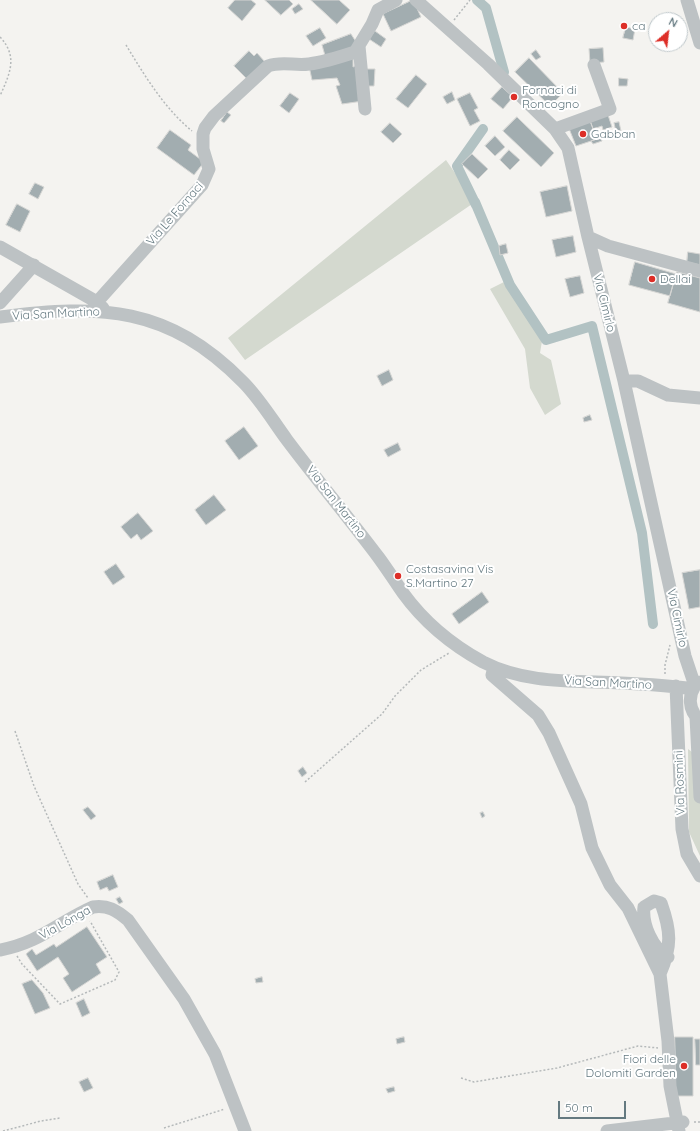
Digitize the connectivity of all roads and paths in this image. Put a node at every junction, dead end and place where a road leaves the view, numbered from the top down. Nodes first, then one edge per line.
1 (396, 0) edge
2 (416, 0) edge
3 (470, 0) edge
4 (687, 0) edge
5 (447, 29) junction
6 (0, 37) edge
7 (700, 43) edge
8 (126, 45) dead end
9 (359, 46) junction
10 (594, 65) dead end
11 (0, 96) edge
12 (365, 109) dead end
13 (555, 129) junction
14 (202, 140) junction
15 (588, 237) junction
16 (0, 247) edge
17 (34, 264) junction
18 (700, 271) edge
19 (0, 302) edge
20 (98, 302) junction
21 (106, 312) junction
22 (0, 317) edge
23 (624, 381) junction
24 (700, 398) edge
25 (459, 647) junction
26 (688, 665) junction
27 (494, 667) junction
28 (676, 686) junction
29 (696, 686) edge
30 (698, 719) edge
31 (15, 731) dead end
32 (698, 743) edge
33 (305, 782) dead end
34 (700, 797) edge
35 (700, 876) edge
36 (88, 909) junction
37 (6, 949) edge
38 (668, 957) dead end
39 (660, 974) junction
40 (668, 1048) junction
41 (461, 1078) dead end
42 (238, 1112) junction
43 (60, 1118) dead end
44 (680, 1125) edge
45 (164, 1128) dead end
46 (2, 1131) edge
47 (245, 1131) edge
48 (607, 1131) edge

1 - 9 street
2 - 5 street, Via Cimirlo
3 - 5 path
4 - 7 street
5 - 13 street, Via Cimirlo
6 - 11 path
8 - 14 path
9 - 12 street
9 - 14 street
10 - 13 street
13 - 15 street, Via Cimirlo
14 - 20 street, Via Le Fornaci
15 - 18 street
15 - 23 street, Via Cimirlo
16 - 17 street
17 - 19 street
17 - 20 street
20 - 21 street
21 - 22 street, Via San Martino
21 - 25 street, Via San Martino
23 - 24 street
23 - 26 street, Via Cimirlo
25 - 27 street, Via San Martino
25 - 33 path
26 - 28 street
26 - 29 street, Via Cimirlo
27 - 28 street, Via San Martino
27 - 39 street
28 - 29 street
28 - 35 street, Via Rosmini
29 - 30 street, Via Cimirlo
30 - 32 street, Via Cimirlo
31 - 36 path
32 - 34 street, Via Cimirlo
36 - 37 street, Via Lónga
36 - 37 path
36 - 42 street, Via Lónga
38 - 39 street
39 - 40 street
40 - 41 path
40 - 44 street
42 - 45 path
42 - 47 street, Via Lónga
43 - 46 path
44 - 48 street

